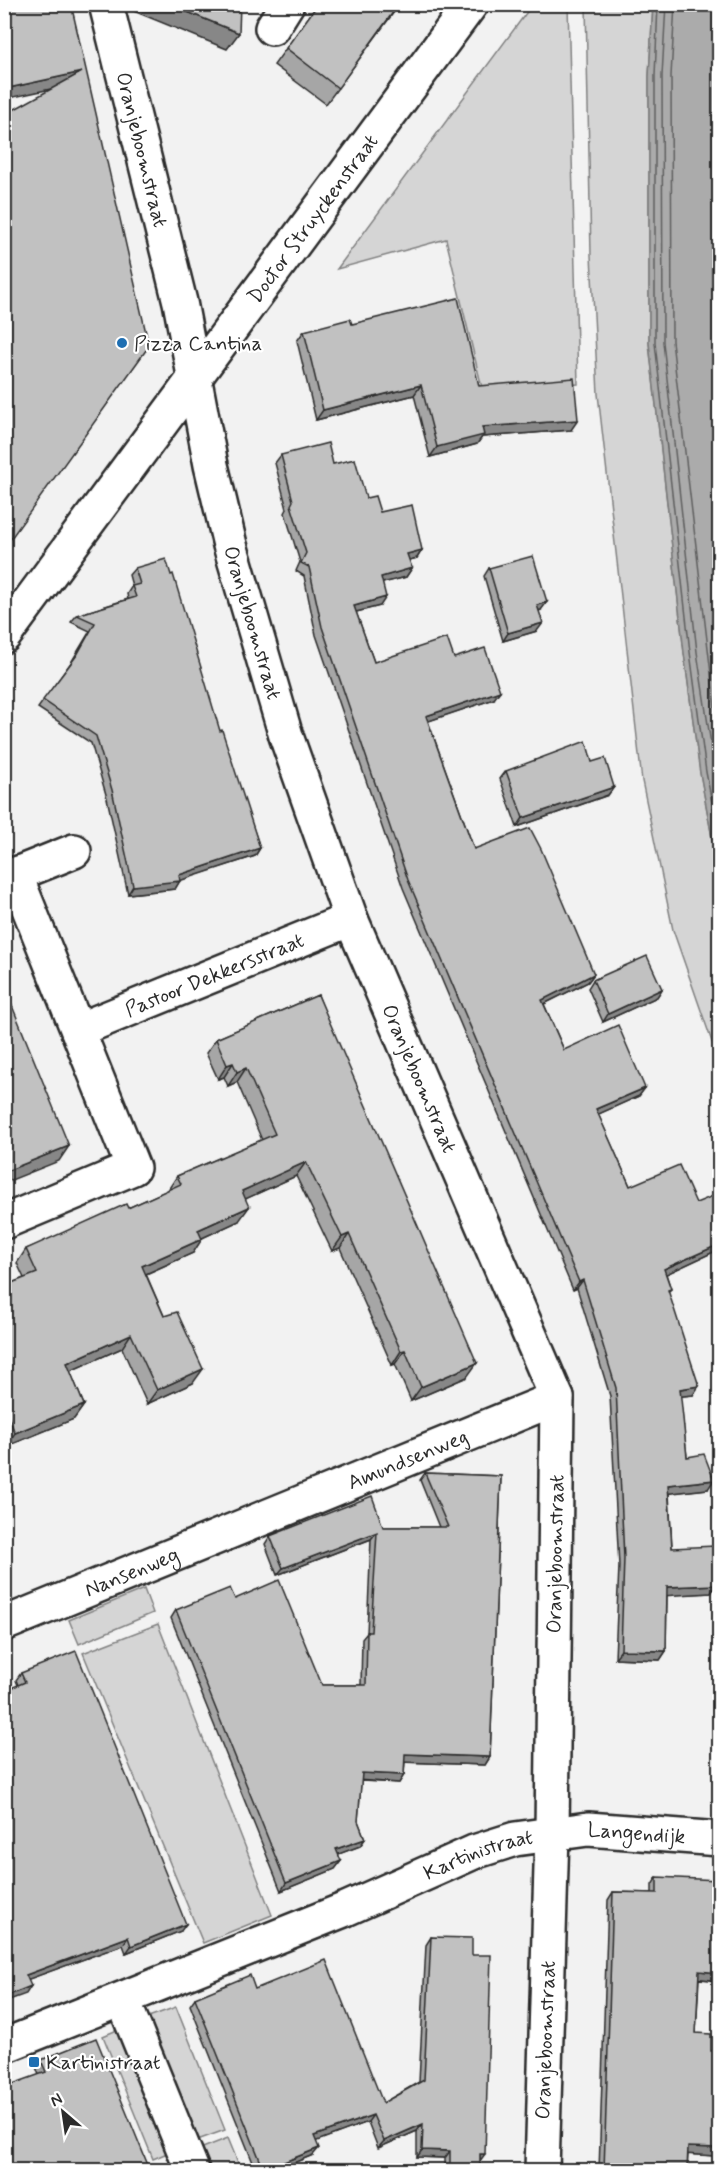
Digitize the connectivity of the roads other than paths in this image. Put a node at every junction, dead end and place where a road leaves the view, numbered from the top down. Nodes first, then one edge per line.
1 (106, 4) edge
2 (471, 4) edge
3 (195, 379) junction
4 (4, 636) edge
5 (74, 851) dead end
6 (10, 877) edge
7 (351, 919) junction
8 (78, 1030) junction
9 (4, 1222) edge
10 (556, 1398) junction
11 (260, 1520) joint
12 (4, 1624) edge
13 (552, 1833) junction
14 (720, 1839) edge
15 (123, 2000) junction
16 (4, 2046) edge
17 (192, 2170) edge
18 (542, 2170) edge

1 - 3 street, Oranjeboomstraat
2 - 3 street, Doctor Struyckenstraat
3 - 4 street, Doctor Struyckenstraat
3 - 7 street, Oranjeboomstraat
5 - 6 street
6 - 8 street
7 - 8 street, Pastoor Dekkersstraat
7 - 10 street, Oranjeboomstraat
8 - 9 street
10 - 11 street, Amundsenweg
10 - 13 street, Oranjeboomstraat
11 - 12 street, Nansenweg
13 - 14 street, Langendijk
13 - 15 street, Kartinistraat
13 - 18 street, Oranjeboomstraat
15 - 16 street, Kartinistraat
15 - 17 street

